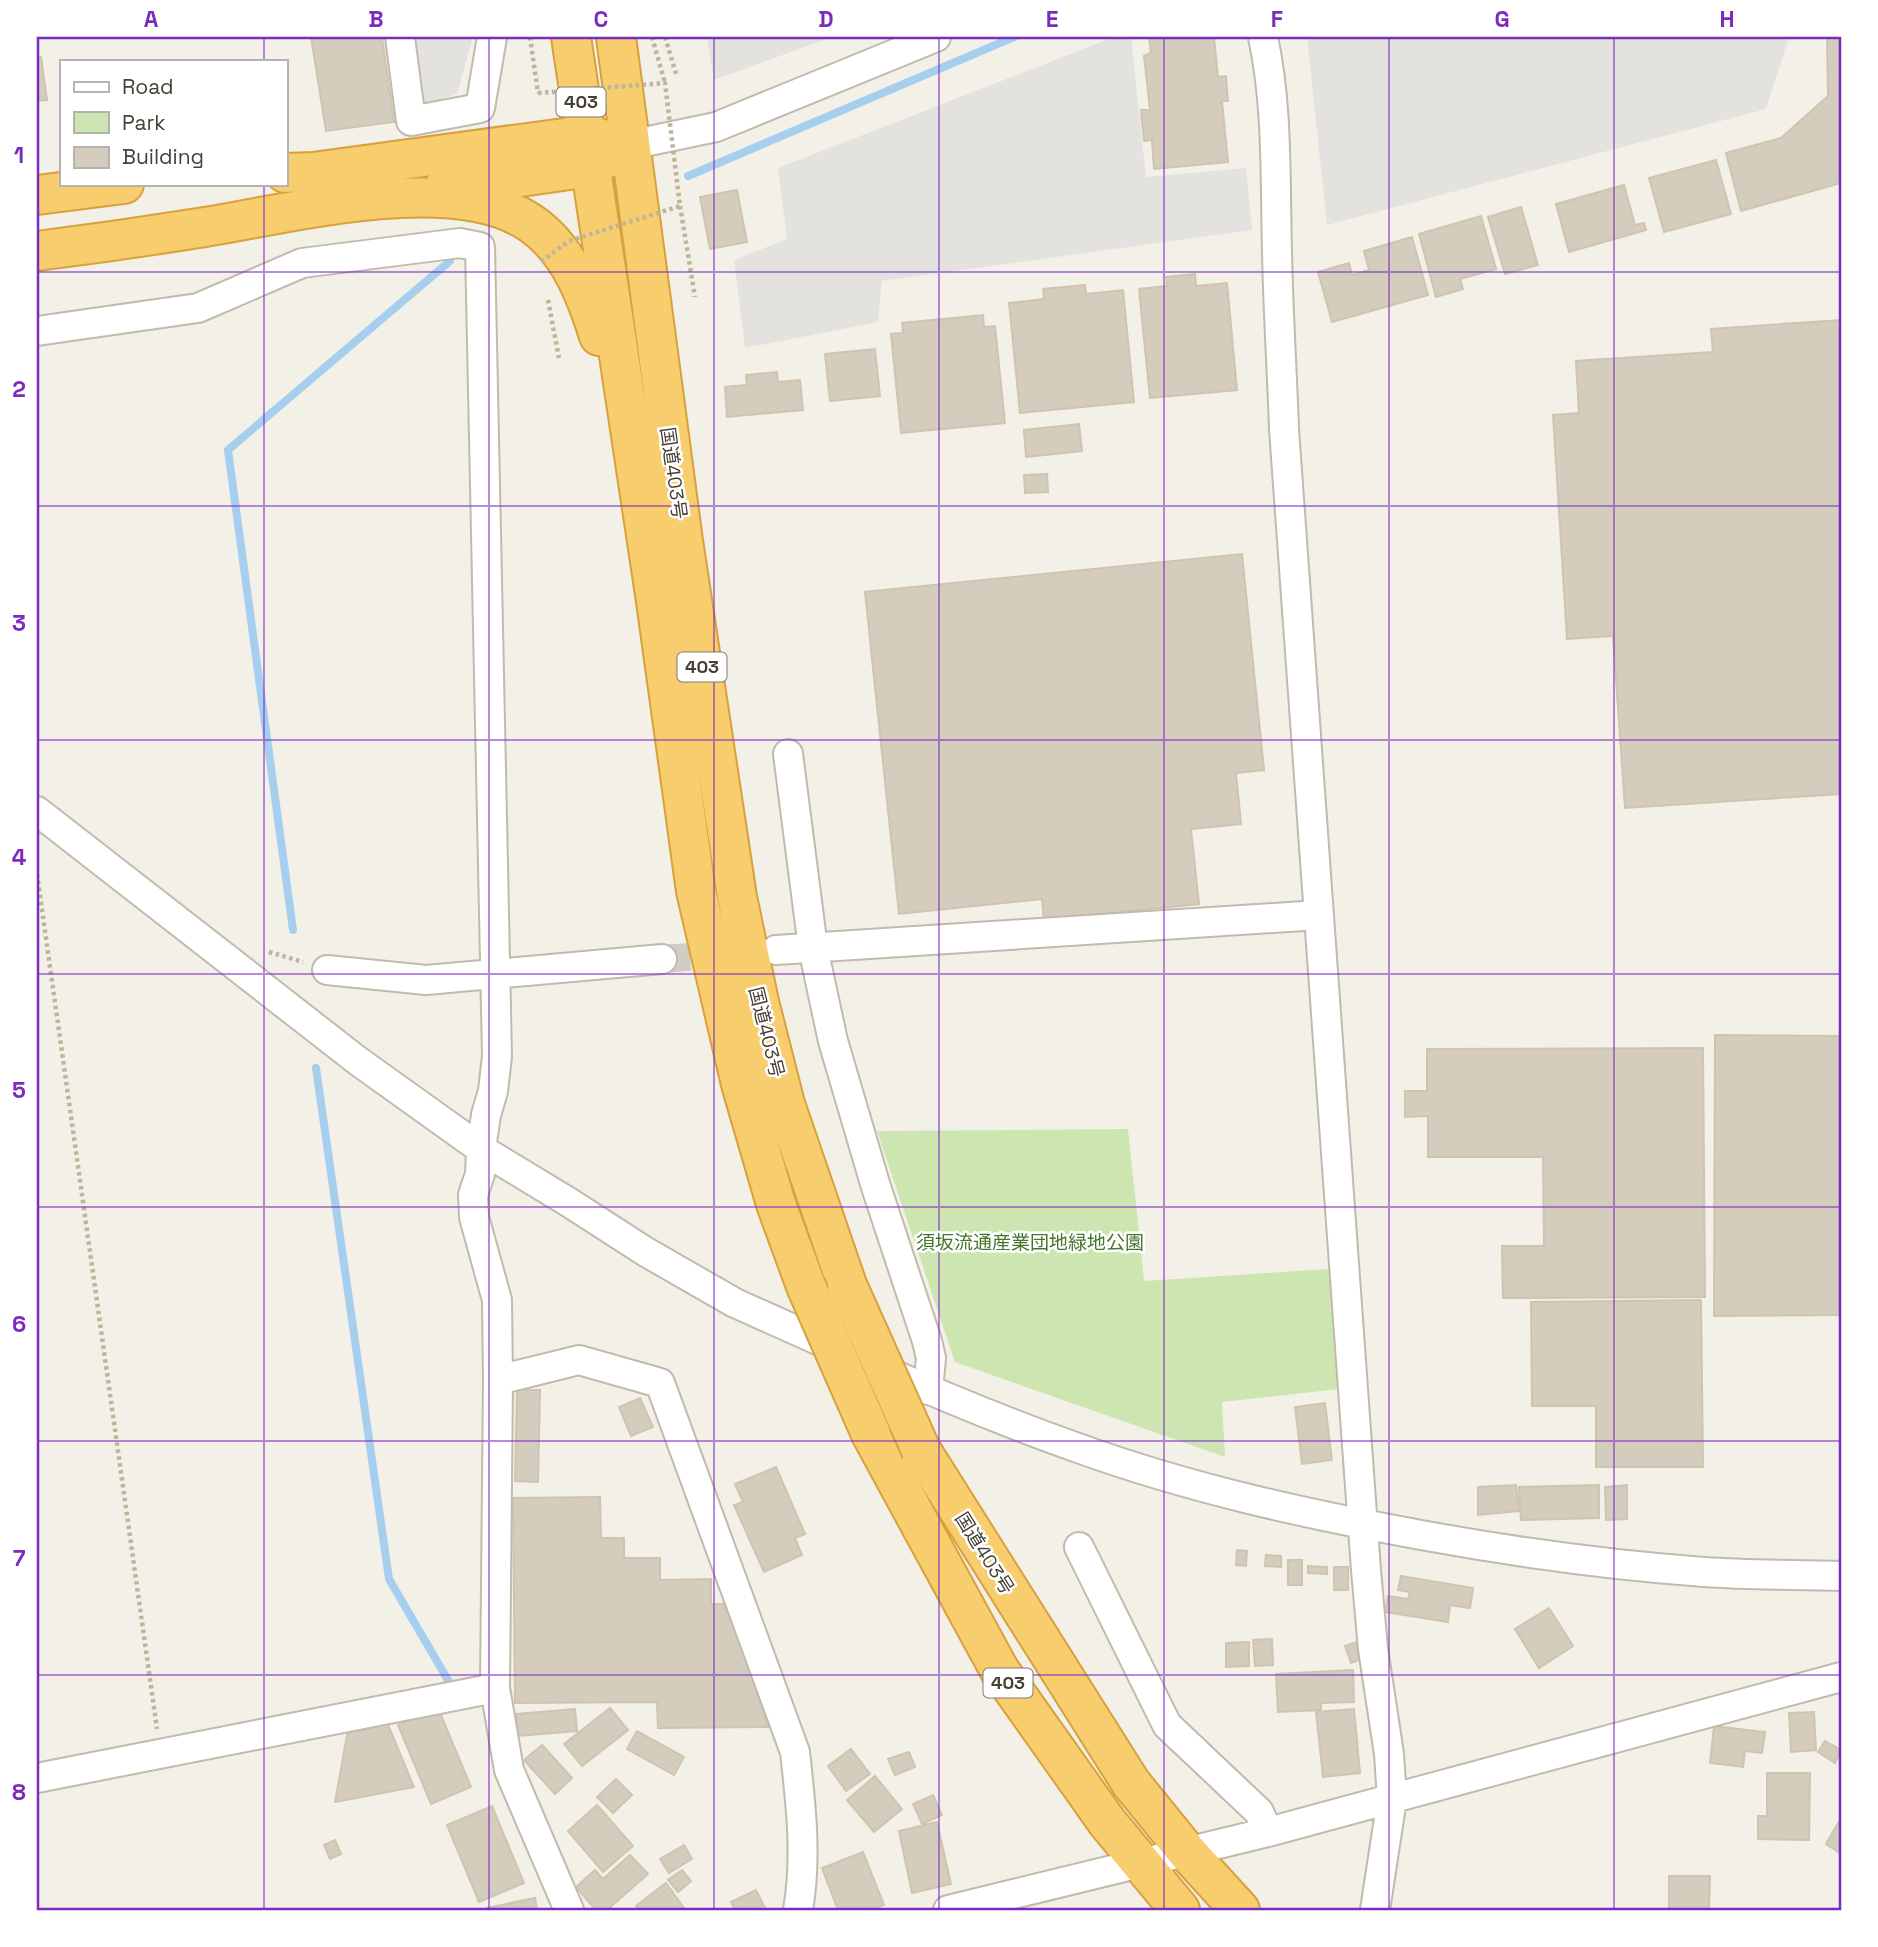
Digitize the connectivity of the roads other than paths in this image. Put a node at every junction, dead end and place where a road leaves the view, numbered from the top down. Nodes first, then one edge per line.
1 (400, 37) edge
2 (492, 37) edge
3 (571, 37) edge
4 (616, 37) edge
5 (936, 37) edge
6 (1263, 37) edge
7 (630, 145) junction
8 (588, 151) junction
9 (287, 173) edge
10 (108, 186) edge
11 (37, 195) edge
12 (387, 197) junction
13 (37, 251) edge
14 (37, 331) edge
15 (629, 432) junction
16 (788, 754) dead end
17 (37, 811) edge
18 (1318, 915) junction
19 (813, 948) junction
20 (776, 950) dead end
21 (662, 959) tunnel mouth
22 (327, 970) road end
23 (495, 975) junction
24 (481, 1149) junction
25 (499, 1380) junction
26 (928, 1390) junction
27 (1364, 1525) junction
28 (1079, 1547) dead end
29 (1841, 1576) edge
30 (1841, 1677) edge
31 (495, 1688) junction
32 (37, 1778) edge
33 (1392, 1799) junction
34 (1268, 1832) junction
35 (1187, 1852) junction
36 (1140, 1864) junction
37 (1003, 1904) edge
38 (569, 1910) edge
39 (798, 1910) edge
40 (948, 1910) edge
41 (1180, 1910) edge
42 (1240, 1910) edge
43 (1375, 1910) edge

1 - 2 street
3 - 8 highway, 国道403号 / 403
4 - 7 highway, 国道403号 / 403
5 - 7 street
6 - 18 street
7 - 8 highway
7 - 35 highway, 国道403号 / 403, bridge
8 - 9 highway
8 - 12 highway
8 - 15 highway, 国道403号 / 403
10 - 11 highway
12 - 13 highway
12 - 15 highway
14 - 23 street
15 - 36 highway, 国道403号 / 403, bridge
16 - 19 street
17 - 24 street
18 - 19 street
18 - 27 street
19 - 20 street
19 - 26 street
21 - 23 street
22 - 23 street
23 - 24 street
24 - 25 street
24 - 26 street
25 - 31 street
25 - 39 street
26 - 27 street
27 - 29 street
27 - 33 street
28 - 34 street
30 - 33 street
31 - 32 street
31 - 38 street
33 - 34 street
33 - 43 street
34 - 35 street
35 - 36 street
35 - 42 highway, 国道403号 / 403
36 - 37 street
36 - 41 highway, 国道403号 / 403
37 - 40 street

